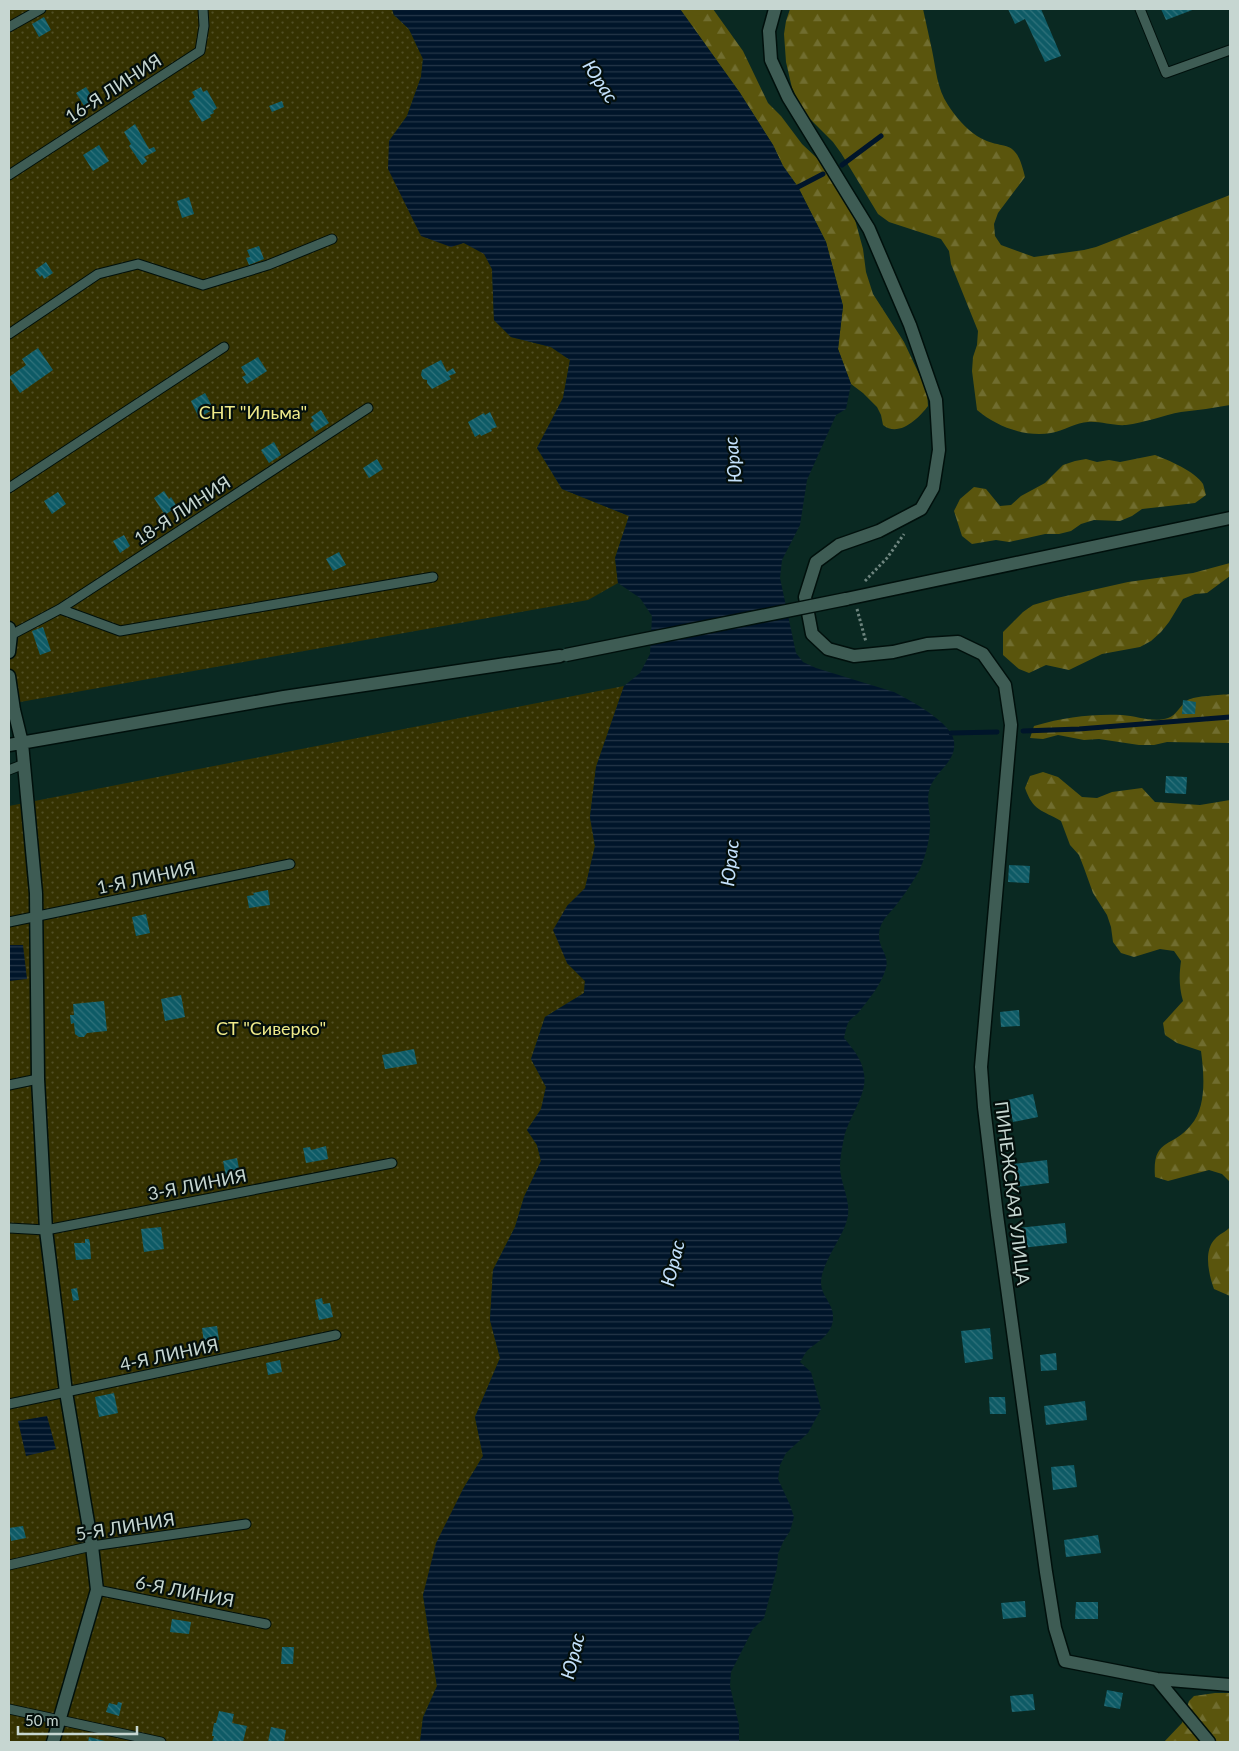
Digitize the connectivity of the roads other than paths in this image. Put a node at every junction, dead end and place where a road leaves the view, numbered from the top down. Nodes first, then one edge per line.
1 (41, 9) edge
2 (203, 9) edge
3 (774, 9) edge
4 (1140, 9) edge
5 (9, 27) edge
6 (1230, 50) edge
7 (9, 174) edge
8 (332, 239) dead end
9 (9, 334) edge
10 (224, 346) dead end
11 (368, 408) dead end
12 (9, 488) edge
13 (1230, 518) edge
14 (433, 577) dead end
15 (60, 609) junction
16 (10, 632) edge
17 (9, 652) edge
18 (9, 676) edge
19 (22, 743) junction
20 (9, 745) edge
21 (24, 764) junction
22 (9, 770) edge
23 (290, 864) dead end
24 (36, 916) junction
25 (9, 922) edge
26 (38, 1079) junction
27 (9, 1085) edge
28 (392, 1163) dead end
29 (9, 1228) edge
30 (46, 1230) junction
31 (336, 1335) dead end
32 (66, 1392) junction
33 (9, 1404) edge
34 (246, 1524) dead end
35 (92, 1546) junction
36 (9, 1564) edge
37 (97, 1590) junction
38 (266, 1624) dead end
39 (1157, 1679) junction
40 (1230, 1685) edge
41 (9, 1709) edge
42 (60, 1721) junction
43 (53, 1742) edge
44 (161, 1742) edge
45 (1210, 1742) edge

1 - 5 lane
2 - 7 lane, 16-Я ЛИНИЯ
3 - 39 street, ПИНЕЖСКАЯ УЛИЦА
4 - 6 lane
8 - 9 lane
10 - 12 lane
11 - 15 lane, 18-Я ЛИНИЯ
13 - 19 street, bridge
14 - 15 lane
15 - 16 lane, 18-Я ЛИНИЯ
16 - 17 street
18 - 19 street
19 - 20 street
19 - 21 street
21 - 22 lane
21 - 24 street
23 - 24 lane, 1-Я ЛИНИЯ
24 - 25 lane, 1-Я ЛИНИЯ
24 - 26 street
26 - 27 lane
26 - 30 street
28 - 30 lane, 3-Я ЛИНИЯ
29 - 30 lane, 3-Я ЛИНИЯ
30 - 32 street
31 - 32 lane, 4-Я ЛИНИЯ
32 - 33 lane, 4-Я ЛИНИЯ
32 - 35 street
34 - 35 lane, 5-Я ЛИНИЯ
35 - 36 lane, 5-Я ЛИНИЯ
35 - 37 street
37 - 38 lane, 6-Я ЛИНИЯ
37 - 42 street
39 - 40 street
39 - 45 street
41 - 42 lane
42 - 43 street
42 - 44 lane

